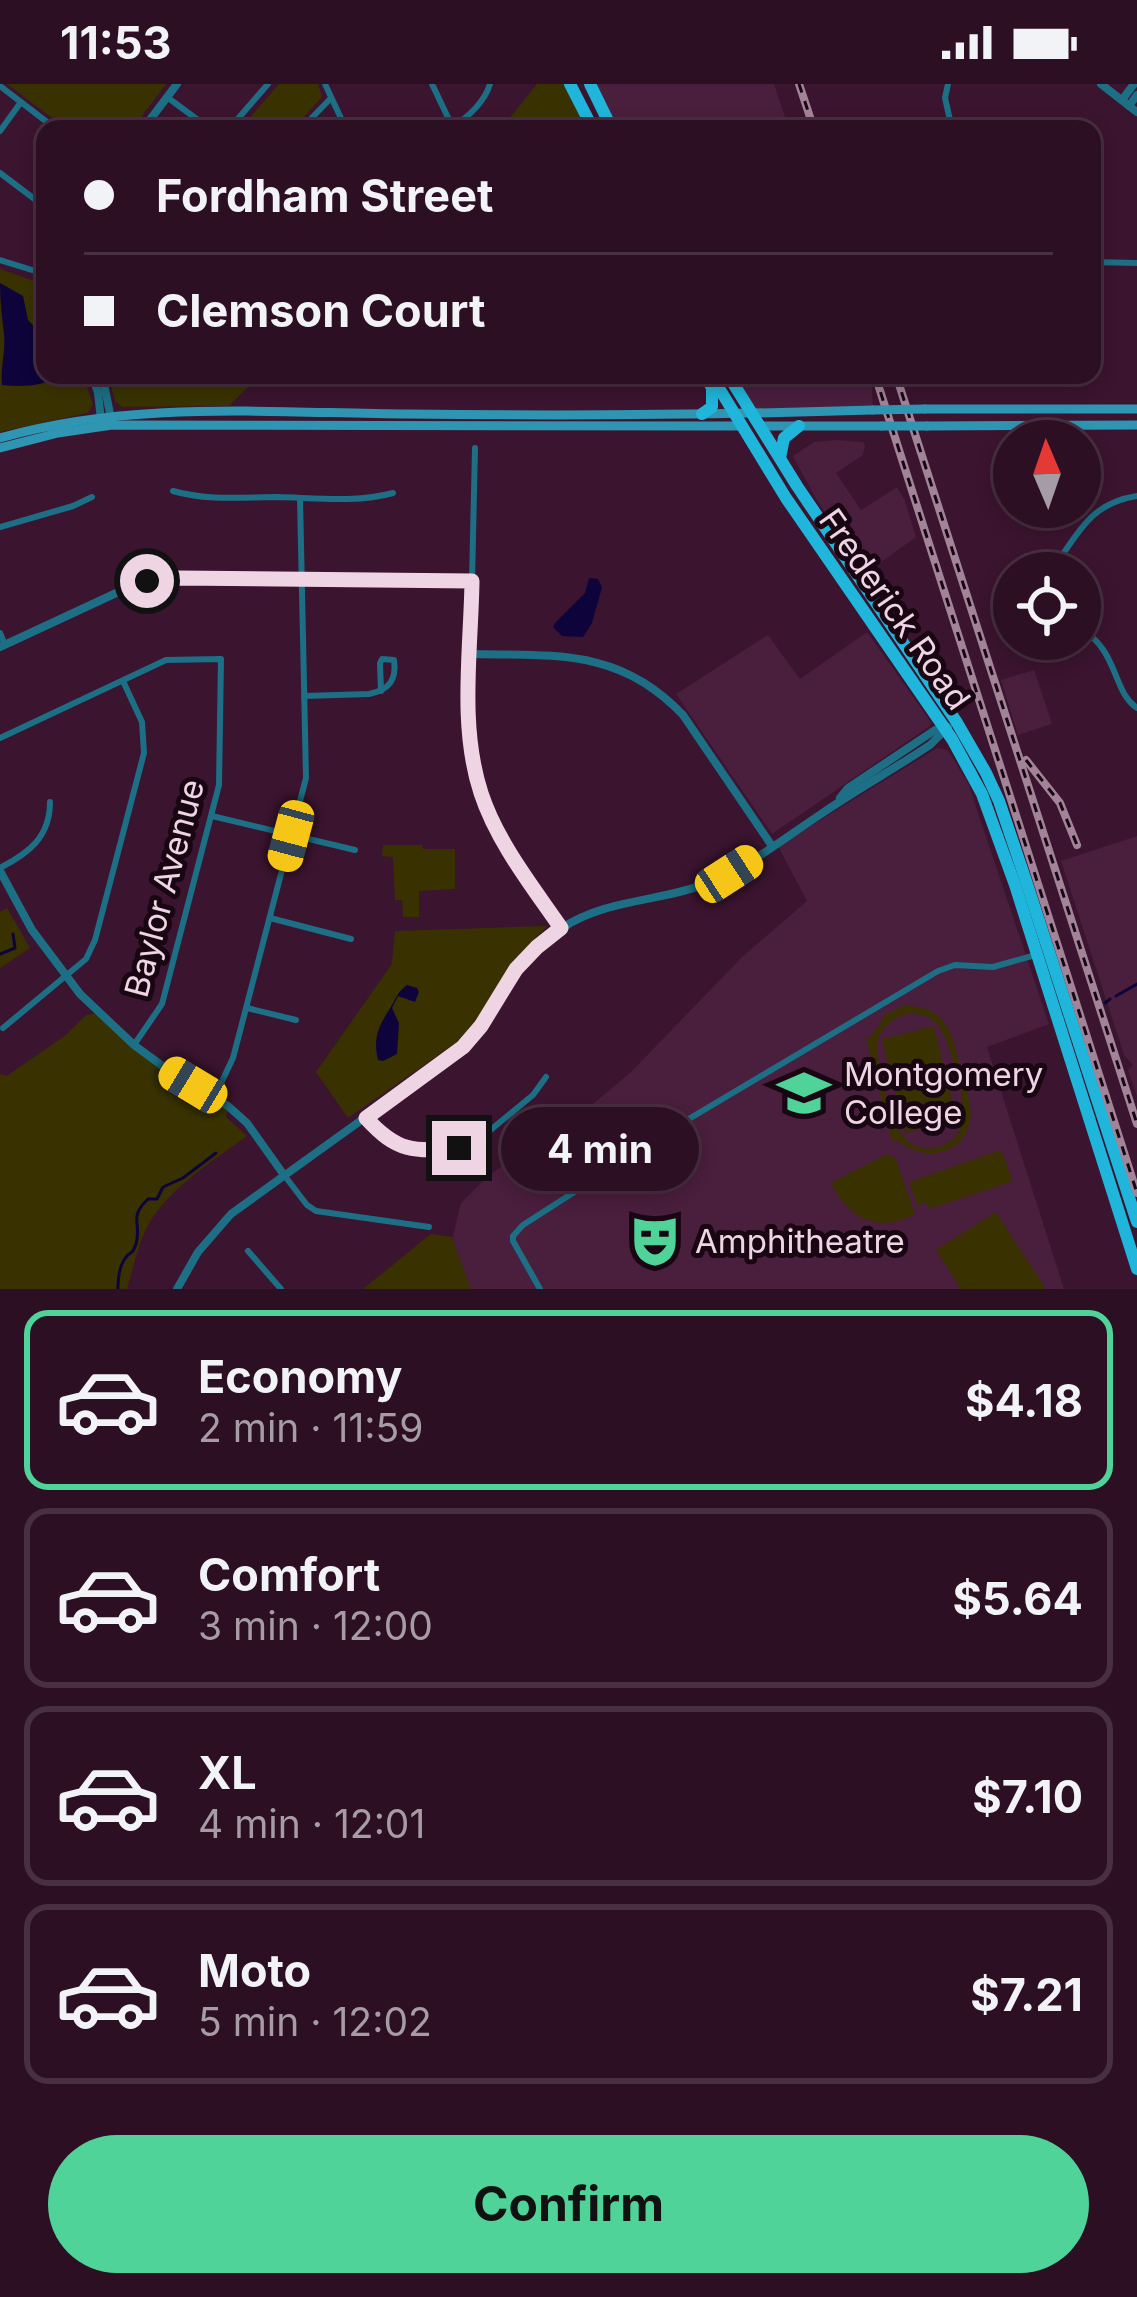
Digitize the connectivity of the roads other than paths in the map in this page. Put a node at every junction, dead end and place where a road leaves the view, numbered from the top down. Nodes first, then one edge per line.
1 (177, 84) edge
2 (268, 84) edge
3 (325, 84) edge
4 (432, 84) edge
5 (490, 84) edge
6 (570, 84) edge
7 (590, 84) edge
8 (948, 84) edge
9 (1101, 84) edge
10 (1134, 84) edge
11 (0, 86) edge
12 (1137, 95) edge
13 (167, 97) junction
14 (331, 98) junction
15 (21, 102) junction
16 (1129, 106) edge
17 (44, 120) edge
18 (149, 120) edge
19 (198, 120) edge
20 (237, 120) edge
21 (310, 120) edge
22 (342, 120) edge
23 (448, 120) edge
24 (461, 120) edge
25 (588, 120) edge
26 (608, 120) edge
27 (950, 120) edge
28 (0, 131) edge
29 (0, 173) edge
30 (36, 200) edge
31 (0, 260) edge
32 (1101, 262) edge
33 (1137, 263) edge
34 (36, 276) edge
35 (95, 384) edge
36 (102, 384) edge
37 (711, 384) edge
38 (714, 384) edge
39 (733, 384) edge
40 (1137, 409) edge
41 (732, 413) junction
42 (751, 413) junction
43 (702, 414) junction
44 (106, 420) junction
45 (1137, 425) edge
46 (741, 426) junction
47 (759, 426) junction
48 (799, 426) junction
49 (0, 438) edge
50 (0, 448) edge
51 (475, 448) dead end
52 (780, 460) junction
53 (173, 490) dead end
54 (394, 493) dead end
55 (1137, 496) edge
56 (92, 497) dead end
57 (300, 498) junction
58 (0, 527) edge
59 (1065, 552) edge
60 (300, 579) junction
61 (472, 581) junction
62 (0, 633) edge
63 (1101, 644) edge
64 (3, 646) edge
65 (470, 654) junction
66 (122, 680) junction
67 (381, 691) junction
68 (304, 696) junction
69 (1137, 707) edge
70 (950, 725) junction
71 (0, 738) edge
72 (50, 802) dead end
73 (212, 816) junction
74 (291, 836) junction
75 (772, 846) junction
76 (355, 850) dead end
77 (0, 869) edge
78 (270, 918) junction
79 (561, 928) junction
80 (351, 939) dead end
81 (1043, 953) junction
82 (65, 977) junction
83 (247, 1008) junction
84 (296, 1020) dead end
85 (3, 1028) dead end
86 (134, 1045) junction
87 (546, 1077) dead end
88 (214, 1098) junction
89 (366, 1118) junction
90 (1110, 1161) junction
91 (284, 1175) junction
92 (1137, 1222) edge
93 (429, 1227) dead end
94 (248, 1251) dead end
95 (1137, 1269) edge
96 (177, 1289) edge
97 (281, 1289) edge
98 (541, 1289) edge

1 - 13 street
2 - 20 street
3 - 14 street
4 - 23 street
5 - 24 street
6 - 25 main road
7 - 26 main road
8 - 27 street
9 - 16 street
10 - 16 street
11 - 15 street
12 - 16 street
13 - 18 street
13 - 19 street
14 - 21 street
14 - 22 street
15 - 17 street
15 - 28 street
29 - 30 street
31 - 34 street
32 - 33 street
35 - 44 street
36 - 44 street
37 - 43 main road
38 - 41 main road, Frederick Road
39 - 42 main road, Frederick Road
40 - 42 main road, bridge
41 - 42 main road
41 - 43 main road
41 - 46 main road, Frederick Road
42 - 47 main road, Frederick Road
43 - 44 main road
44 - 46 main road
44 - 49 main road
44 - 50 main road
45 - 48 main road, bridge
46 - 47 main road
46 - 70 main road, Frederick Road
47 - 48 main road
47 - 52 main road, Frederick Road
48 - 52 main road
51 - 61 street
52 - 70 main road, Frederick Road
53 - 57 street
54 - 57 street
55 - 59 street
56 - 58 street
57 - 60 street
60 - 61 street
60 - 64 street
60 - 68 street
61 - 65 street
62 - 64 street
63 - 69 street
65 - 75 street
65 - 79 street
66 - 71 street
66 - 73 street, Baylor Avenue
66 - 82 street
67 - 67 street
67 - 68 street
68 - 74 street
70 - 75 street
70 - 81 main road, Frederick Road
72 - 77 street
73 - 74 street
73 - 86 street, Baylor Avenue
74 - 76 street
74 - 78 street
75 - 79 street
77 - 82 street
78 - 80 street
78 - 83 street
79 - 89 street
81 - 90 main road, Frederick Road
81 - 98 street
82 - 85 street
82 - 86 street
83 - 84 street
83 - 88 street
86 - 88 street
87 - 89 street
88 - 91 street
89 - 91 street
90 - 92 main road
90 - 95 main road
91 - 93 street
91 - 96 street
94 - 97 street

